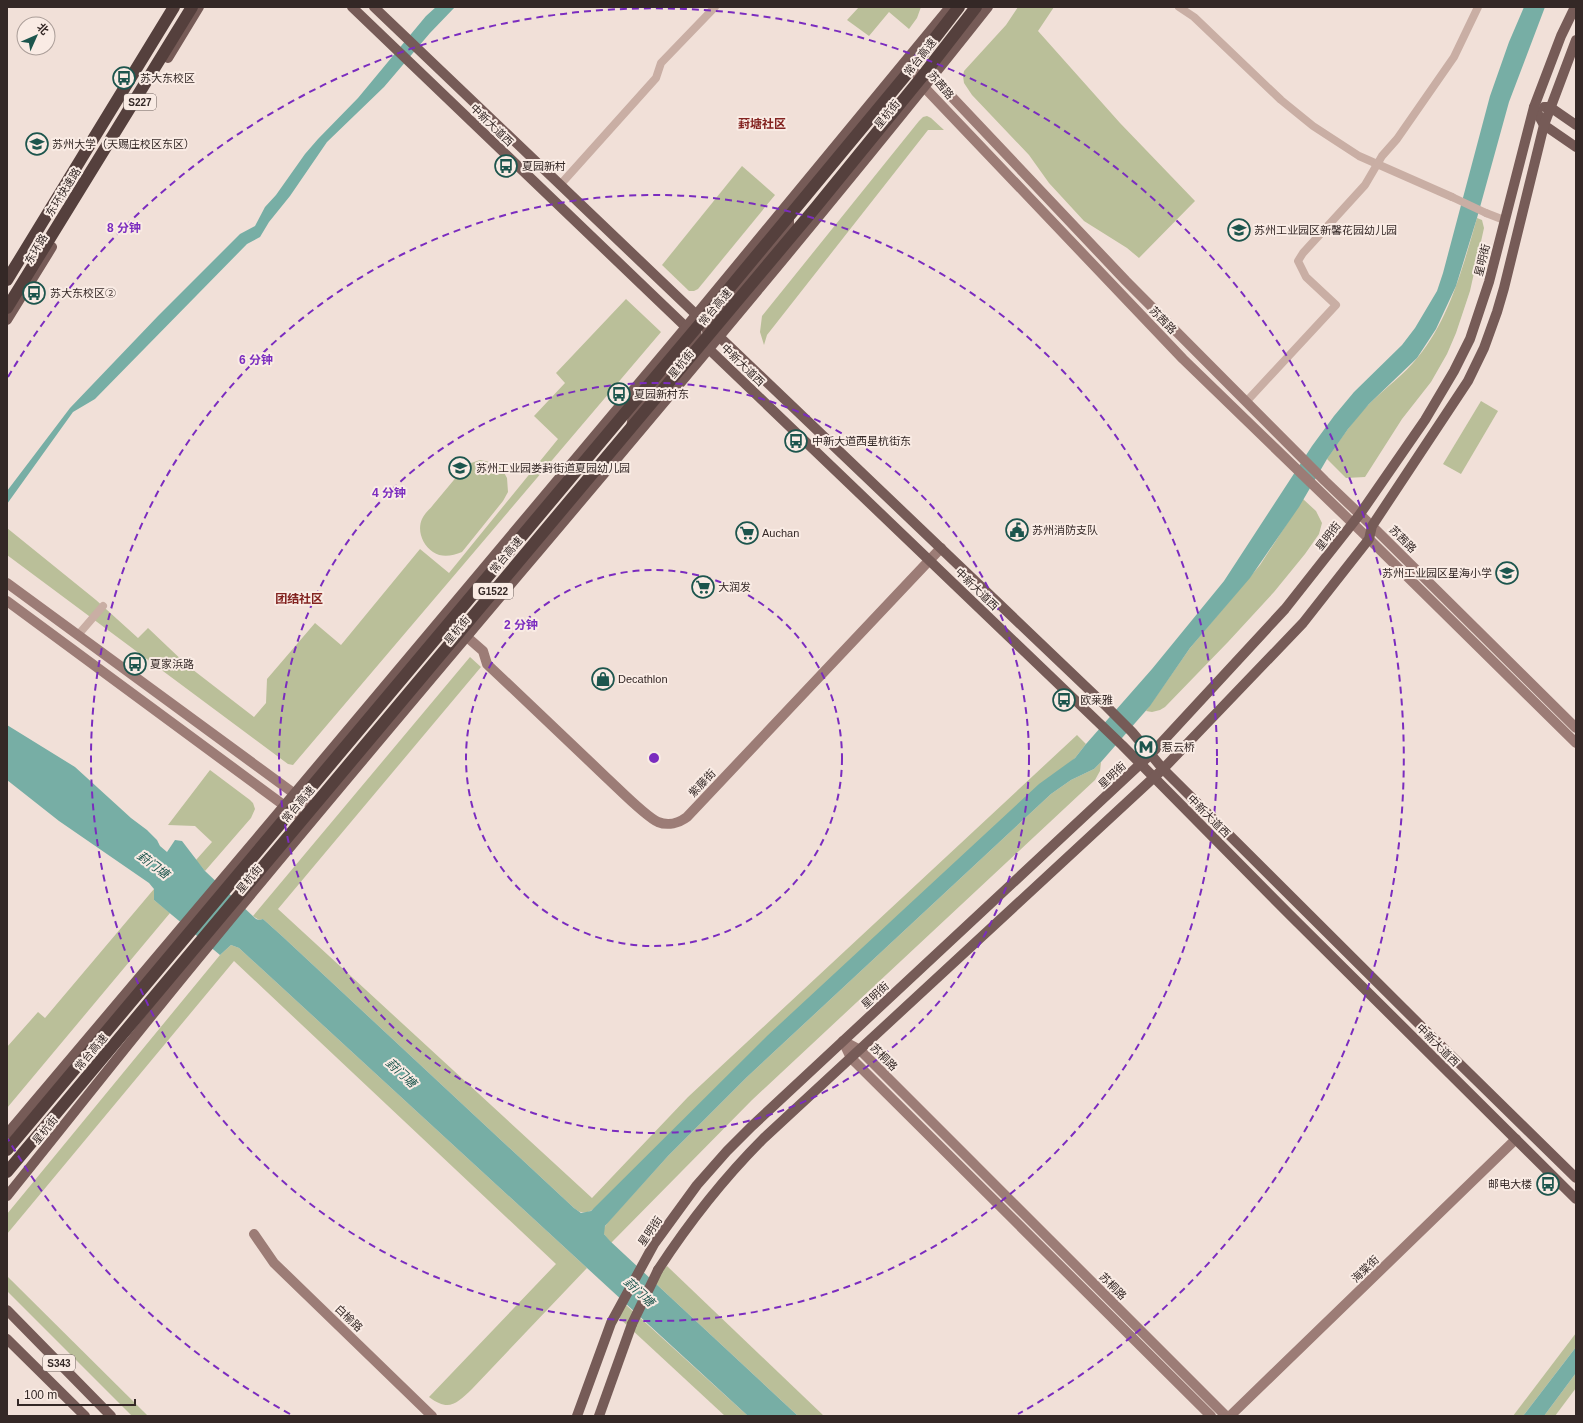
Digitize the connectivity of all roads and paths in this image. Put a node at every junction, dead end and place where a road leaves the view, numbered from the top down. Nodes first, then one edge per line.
1 (167, 7) edge
2 (174, 7) edge
3 (192, 7) edge
4 (199, 7) edge
5 (352, 7) edge
6 (374, 7) edge
7 (715, 7) edge
8 (950, 7) edge
9 (959, 7) edge
10 (976, 7) edge
11 (988, 7) edge
12 (1179, 7) edge
13 (1478, 7) edge
14 (1575, 7) edge
15 (1576, 40) edge
16 (908, 59) junction
17 (429, 60) junction
18 (418, 71) junction
19 (933, 77) junction
20 (924, 87) junction
21 (1534, 107) junction
22 (1550, 107) junction
23 (1544, 124) junction
24 (1576, 125) edge
25 (1576, 146) edge
26 (1377, 164) junction
27 (60, 183) junction
28 (560, 185) junction
29 (82, 197) junction
30 (788, 203) junction
31 (1504, 220) junction
32 (7, 269) edge
33 (7, 280) edge
34 (7, 308) edge
35 (696, 314) junction
36 (7, 320) edge
37 (707, 325) junction
38 (686, 327) junction
39 (697, 337) junction
40 (719, 337) junction
41 (709, 349) junction
42 (1246, 402) junction
43 (628, 445) junction
44 (1360, 514) junction
45 (1353, 524) junction
46 (1372, 526) junction
47 (1369, 539) junction
48 (941, 548) junction
49 (929, 560) junction
50 (7, 583) edge
51 (7, 600) edge
52 (103, 606) dead end
53 (78, 634) junction
54 (467, 637) junction
55 (148, 686) junction
56 (139, 699) junction
57 (1576, 728) edge
58 (1576, 743) edge
59 (1151, 754) junction
60 (1141, 764) junction
61 (1163, 769) junction
62 (1154, 777) junction
63 (294, 794) junction
64 (284, 806) junction
65 (320, 812) junction
66 (310, 824) junction
67 (843, 1041) junction
68 (860, 1050) junction
69 (851, 1058) junction
70 (7, 1134) edge
71 (1516, 1139) junction
72 (7, 1150) edge
73 (7, 1172) edge
74 (1576, 1178) edge
75 (7, 1196) edge
76 (1576, 1199) edge
77 (254, 1234) dead end
78 (7, 1310) edge
79 (7, 1339) edge
80 (85, 1416) edge
81 (111, 1416) edge
82 (432, 1416) edge
83 (577, 1416) edge
84 (599, 1416) edge
85 (1211, 1416) edge
86 (1226, 1416) edge
87 (1230, 1416) edge

1 - 27 main road, 东环路 / S227
2 - 33 highway, 东环快速路, bridge
3 - 34 highway, 东环快速路, bridge
4 - 29 main road, 东环路 / S227
5 - 18 main road, 中新大道西
6 - 17 main road, 中新大道西
7 - 28 street
8 - 16 main road, 星杭街
9 - 72 highway, 常台高速 / G1522, bridge
10 - 73 highway, 常台高速 / G1522, bridge
11 - 19 main road, 星杭街
12 - 26 street
13 - 26 street
14 - 21 main road, 星明街
15 - 22 main road
16 - 19 main road, 苏茜路
16 - 20 main road, 苏茜路
16 - 30 main road, 星杭街
17 - 18 main road
17 - 28 main road, 中新大道西
18 - 38 main road, 中新大道西
19 - 20 main road, 星杭街
19 - 42 main road, 苏茜路
20 - 40 main road, 星杭街
20 - 45 main road, 苏茜路
21 - 22 main road
21 - 23 main road
21 - 31 main road, 星明街
22 - 23 main road
22 - 24 main road
23 - 25 main road
23 - 46 main road
26 - 31 street, bridge
26 - 42 street
27 - 29 main road
27 - 32 main road, 东环路 / S227
28 - 35 main road, 中新大道西
29 - 36 main road, 东环路 / S227
30 - 35 main road, 星杭街
30 - 37 main road
31 - 44 main road, 星明街
35 - 37 main road, 中新大道西
35 - 38 main road, 星杭街
35 - 39 main road
37 - 40 main road, 中新大道西
37 - 41 main road
38 - 39 main road, 中新大道西
38 - 63 main road, 星杭街
39 - 41 main road, 中新大道西
39 - 43 main road
40 - 41 main road, 星杭街
40 - 48 main road, 中新大道西
41 - 43 main road, 星杭街
41 - 49 main road, 中新大道西
42 - 44 main road, 苏茜路
43 - 54 main road, 星杭街
44 - 45 main road, 星明街
44 - 46 main road, 苏茜路
45 - 47 main road, 苏茜路
45 - 59 main road, 星明街
46 - 47 main road
46 - 57 main road, 苏茜路
47 - 58 main road, 苏茜路
47 - 61 main road
48 - 49 main road, 紫藤街
48 - 59 main road, 中新大道西
49 - 54 main road, 紫藤街
49 - 60 main road, 中新大道西
50 - 53 main road
51 - 56 main road
52 - 53 street
53 - 55 main road
54 - 65 main road, 星杭街
55 - 56 main road
55 - 63 main road
56 - 64 main road
59 - 60 main road, 星明街
59 - 61 main road, 中新大道西
60 - 62 main road, 中新大道西
60 - 67 main road, 星明街
61 - 62 main road
61 - 74 main road, 中新大道西
62 - 68 main road
62 - 71 main road, 中新大道西
63 - 64 main road, 星杭街
63 - 65 main road
64 - 66 main road
64 - 70 main road, 星杭街
65 - 66 main road, 星杭街
66 - 75 main road, 星杭街
67 - 68 main road, 苏桐路
67 - 69 main road
67 - 83 main road, 星明街
68 - 69 main road
68 - 86 main road, 苏桐路
69 - 84 main road, bridge
69 - 85 main road
71 - 76 main road, 中新大道西
71 - 87 main road, 海棠街
77 - 82 main road, 白榆路
78 - 81 main road, S343
79 - 80 main road, S343

